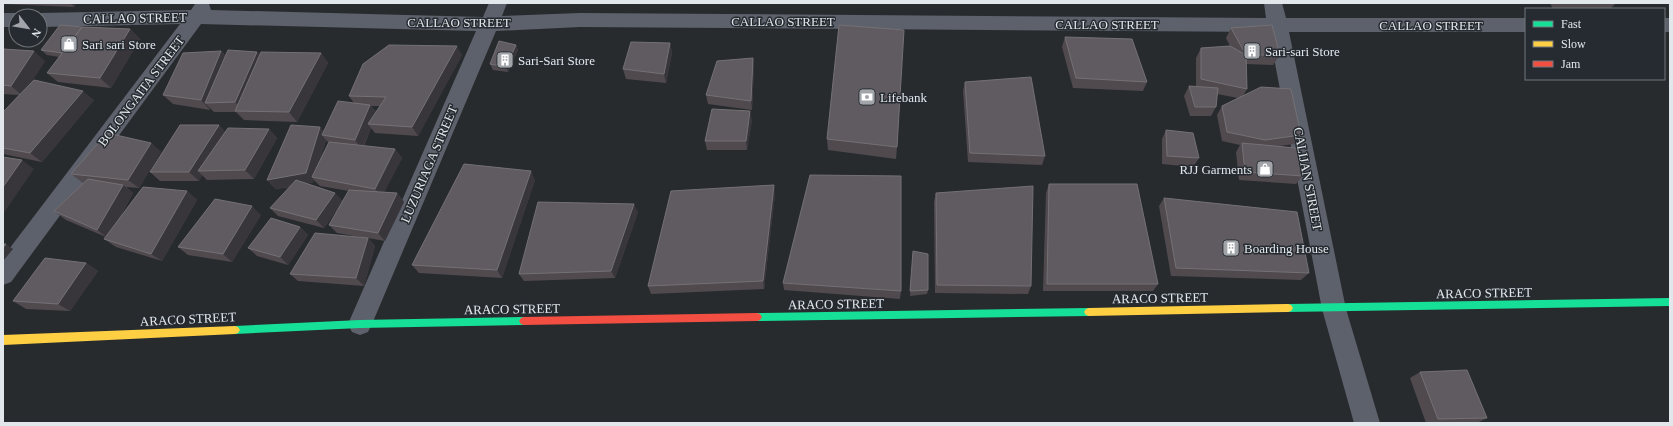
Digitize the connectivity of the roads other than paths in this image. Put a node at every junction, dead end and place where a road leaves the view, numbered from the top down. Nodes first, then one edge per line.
1 (498, 3) edge
2 (1273, 3) edge
3 (201, 10) edge
4 (48, 20) edge
5 (488, 24) junction
6 (1278, 25) junction
7 (1525, 25) edge
8 (3, 275) edge
9 (1670, 302) edge
10 (1334, 309) junction
11 (360, 324) junction
12 (3, 340) edge
13 (1367, 423) edge

1 - 5 street, LUZURIAGA STREET
2 - 6 street, CALIJAN STREET
3 - 4 street, CALLAO STREET
3 - 5 street, CALLAO STREET
3 - 8 street, BOLONGAITA STREET
5 - 6 street, CALLAO STREET
5 - 11 street, LUZURIAGA STREET
6 - 7 street, CALLAO STREET
6 - 10 street, CALIJAN STREET
9 - 10 street, ARACO STREET
10 - 11 street, ARACO STREET
10 - 13 street, CALIJAN STREET
11 - 12 street, ARACO STREET

